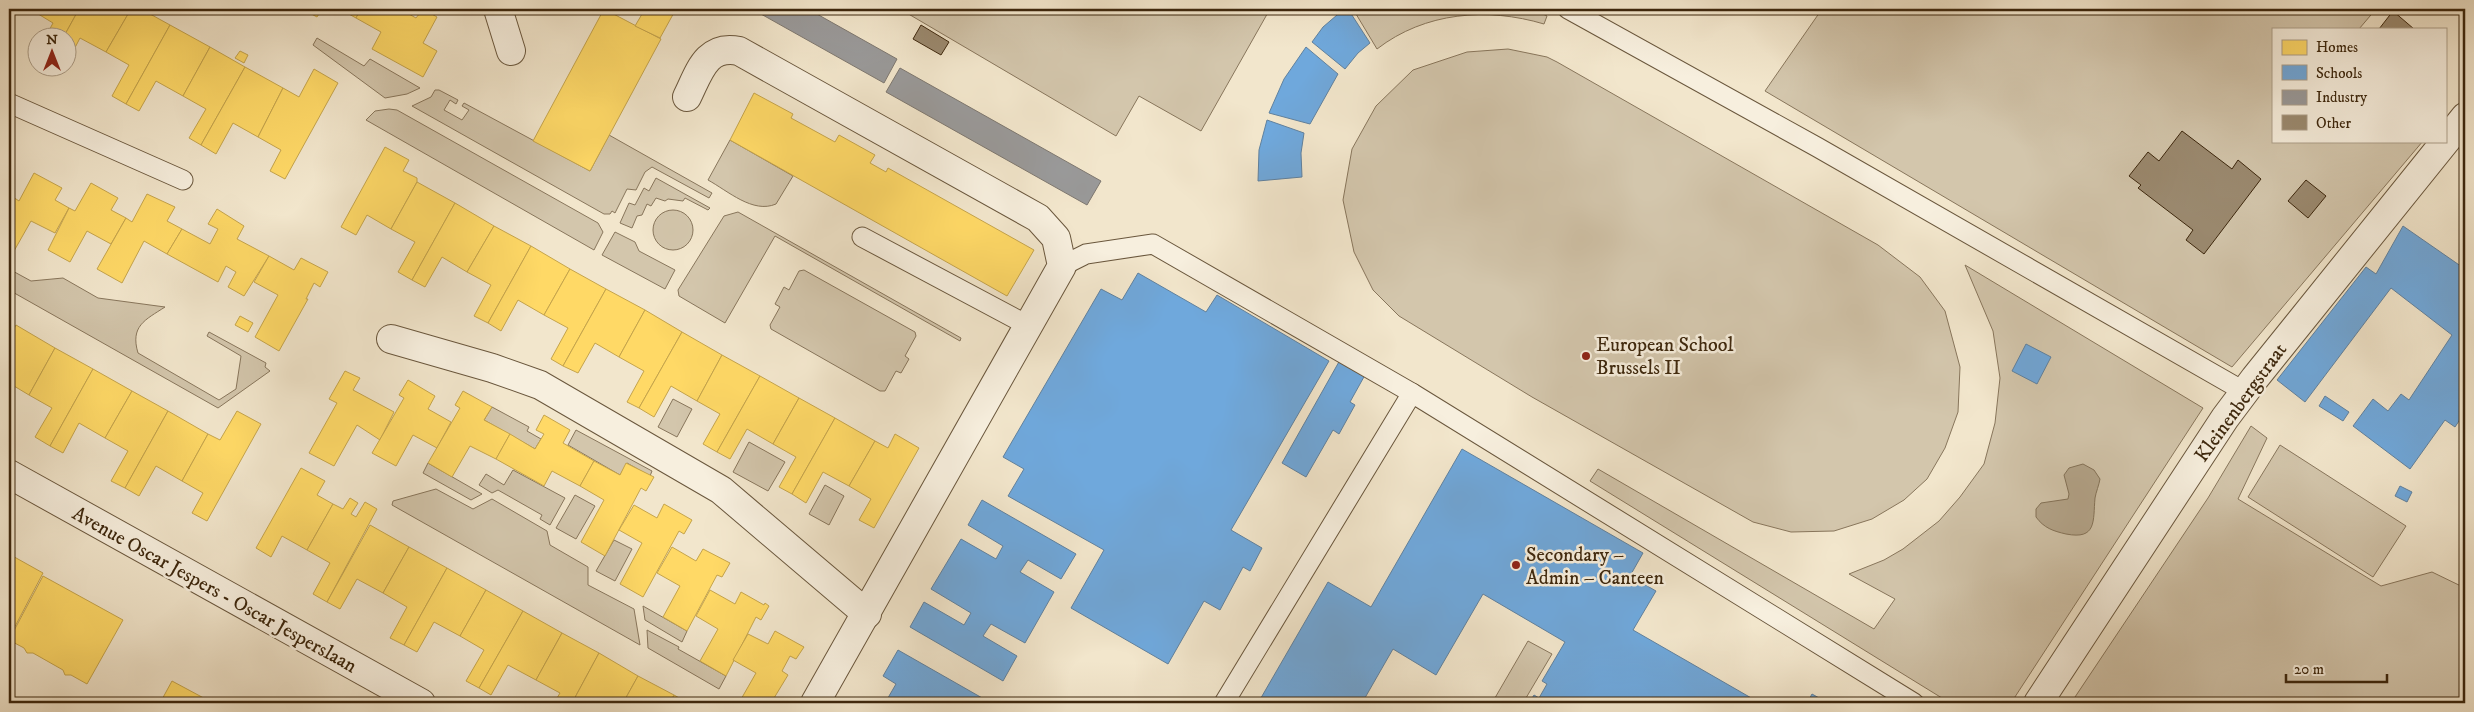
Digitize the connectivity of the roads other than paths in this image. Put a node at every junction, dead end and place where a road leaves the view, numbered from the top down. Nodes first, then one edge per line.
1 (498, 9) edge
2 (1568, 9) edge
3 (511, 51) dead end
4 (686, 97) dead end
5 (9, 103) edge
6 (2465, 117) edge
7 (2446, 141) edge
8 (2445, 142) edge
9 (183, 180) dead end
10 (862, 237) dead end
11 (1062, 266) junction
12 (1030, 326) junction
13 (390, 338) dead end
14 (2245, 392) junction
15 (1412, 393) junction
16 (9, 474) edge
17 (867, 614) junction
18 (421, 703) edge
19 (815, 703) edge
20 (1224, 703) edge
21 (1914, 703) edge
22 (2038, 703) edge

1 - 3 street
2 - 14 lane
4 - 11 street
5 - 9 lane
6 - 7 street, Kleinenbergstraat
8 - 14 street, Kleinenbergstraat
10 - 12 lane
11 - 12 street
11 - 15 lane
12 - 17 street
13 - 17 street
14 - 22 street, Kleinenbergstraat
15 - 20 lane
15 - 21 lane
16 - 18 street, Avenue Oscar Jespers - Oscar Jesperslaan
17 - 19 street

